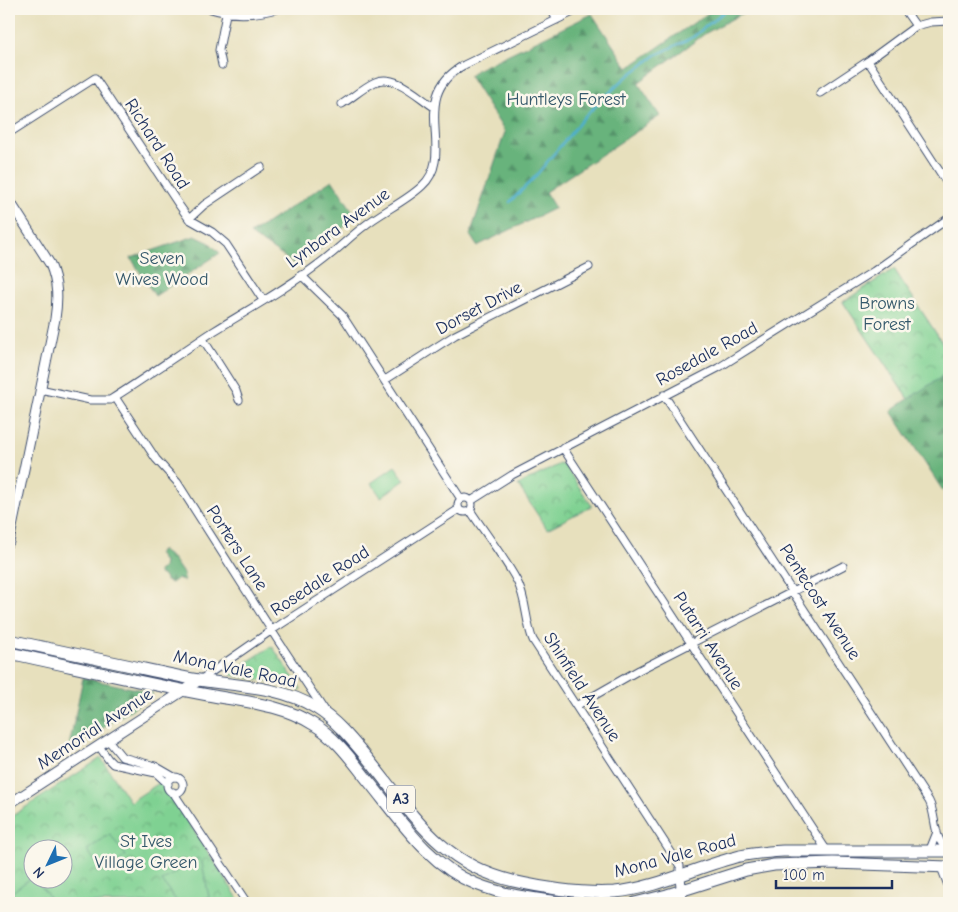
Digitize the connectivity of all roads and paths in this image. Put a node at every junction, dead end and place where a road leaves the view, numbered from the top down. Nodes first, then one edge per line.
1 (211, 9) edge
2 (277, 9) edge
3 (551, 9) edge
4 (579, 9) edge
5 (904, 9) edge
6 (226, 14) junction
7 (557, 20) junction
8 (949, 21) edge
9 (916, 26) junction
10 (868, 61) junction
11 (222, 64) dead end
12 (820, 93) dead end
13 (342, 104) dead end
14 (434, 108) junction
15 (9, 133) edge
16 (261, 167) dead end
17 (949, 186) edge
18 (9, 200) edge
19 (949, 218) edge
20 (189, 219) junction
21 (589, 267) dead end
22 (301, 275) junction
23 (263, 300) junction
24 (203, 338) junction
25 (385, 380) junction
26 (40, 389) junction
27 (664, 395) junction
28 (115, 397) junction
29 (239, 400) dead end
30 (563, 448) junction
31 (461, 499) junction
32 (471, 501) junction
33 (459, 509) junction
34 (470, 510) junction
35 (9, 542) edge
36 (843, 566) dead end
37 (794, 592) junction
38 (272, 630) junction
39 (9, 640) edge
40 (692, 643) junction
41 (9, 654) edge
42 (200, 680) junction
43 (185, 690) junction
44 (576, 706) junction
45 (330, 718) junction
46 (108, 740) junction
47 (99, 746) junction
48 (174, 777) junction
49 (168, 784) junction
50 (176, 792) junction
51 (9, 804) edge
52 (937, 832) junction
53 (827, 851) junction
54 (942, 851) edge
55 (946, 867) edge
56 (680, 876) junction
57 (949, 885) edge
58 (681, 890) junction
59 (246, 903) edge
60 (568, 903) edge
61 (644, 903) edge
62 (680, 903) edge

1 - 6 street
2 - 6 street
3 - 7 street
4 - 7 street, Lynbara Avenue
5 - 9 street
6 - 11 street
7 - 14 street, Lynbara Avenue
8 - 9 street
9 - 10 street
10 - 12 street
10 - 17 street
13 - 14 street
14 - 22 street, Lynbara Avenue
15 - 20 street, Richard Road
16 - 20 street
18 - 26 street
19 - 27 street, Rosedale Road
20 - 23 street, Richard Road
21 - 25 street, Dorset Drive
22 - 23 street, Lynbara Avenue
22 - 25 street
23 - 24 street, Lynbara Avenue
24 - 28 street, Lynbara Avenue
24 - 29 street
25 - 31 street
26 - 28 street, Lynbara Avenue
26 - 35 street
27 - 30 street, Rosedale Road
27 - 37 street, Pentecost Avenue
28 - 38 street, Porters Lane
30 - 32 street, Rosedale Road
30 - 40 street, Putarri Avenue
31 - 32 street
31 - 33 street
32 - 34 street
33 - 34 street
33 - 38 street, Rosedale Road
34 - 44 street, Shinfield Avenue
36 - 37 street
37 - 40 street
37 - 52 street, Pentecost Avenue
38 - 42 street, Rosedale Road
38 - 45 street, Porters Lane
39 - 42 highway, Mona Vale Road / A3
40 - 44 street
40 - 53 street, Putarri Avenue
41 - 43 highway, Mona Vale Road / A3
42 - 43 street, Memorial Avenue
42 - 45 highway, Mona Vale Road / A3
43 - 46 street, Memorial Avenue
43 - 60 highway, Mona Vale Road / A3
44 - 56 street, Shinfield Avenue
45 - 56 highway, Mona Vale Road / A3
46 - 47 street, Memorial Avenue
46 - 48 street
47 - 49 street
47 - 51 street, Memorial Avenue
48 - 49 street
48 - 50 street
49 - 50 street
50 - 59 street
52 - 54 street
52 - 54 street, Pentecost Avenue
53 - 54 highway, Mona Vale Road / A3
53 - 56 highway, Mona Vale Road / A3
54 - 55 street, Pentecost Avenue
55 - 57 street, Pentecost Avenue
55 - 58 highway, Mona Vale Road
56 - 58 street
58 - 61 highway, Mona Vale Road
58 - 62 street

